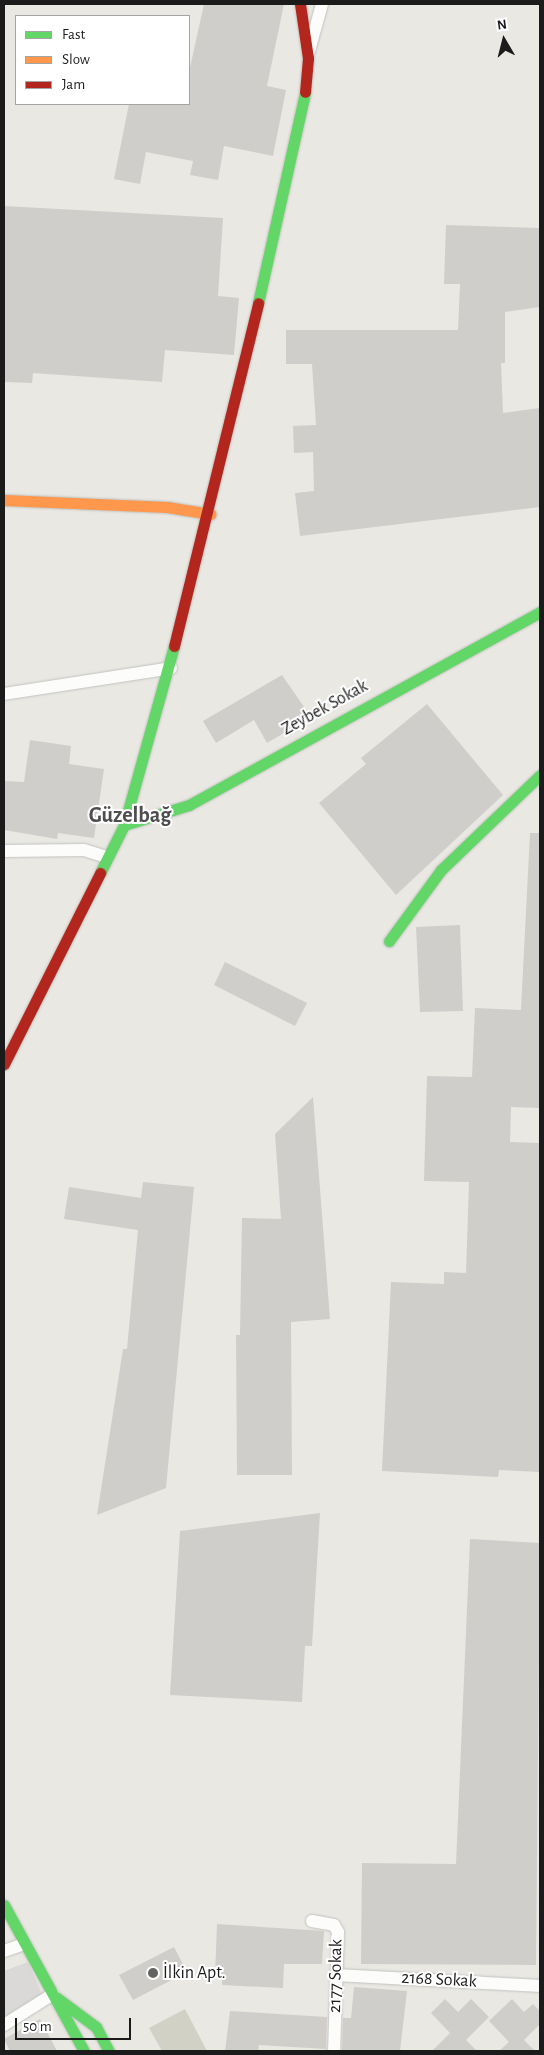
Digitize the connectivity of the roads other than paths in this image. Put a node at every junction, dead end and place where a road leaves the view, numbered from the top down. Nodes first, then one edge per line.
1 (300, 4) edge
2 (322, 4) edge
3 (308, 58) junction
4 (4, 500) edge
5 (210, 514) junction
6 (540, 612) edge
7 (171, 668) junction
8 (4, 694) edge
9 (540, 775) edge
10 (124, 824) junction
11 (4, 851) edge
12 (104, 856) junction
13 (389, 941) dead end
14 (4, 1064) edge
15 (4, 1905) edge
16 (312, 1920) dead end
17 (24, 1944) junction
18 (4, 1951) edge
19 (337, 1975) junction
20 (540, 1986) edge
21 (53, 1994) junction
22 (4, 2025) edge
23 (84, 2051) edge
24 (109, 2051) edge
25 (334, 2051) edge

1 - 3 street
2 - 3 street
3 - 5 street
4 - 5 street
5 - 7 street
6 - 10 street, Zeybek Sokak
7 - 8 street
7 - 10 street
9 - 13 street
10 - 12 street
11 - 12 street
12 - 14 street
15 - 17 street
16 - 19 street, 2177 Sokak
17 - 18 street
17 - 21 street
19 - 20 street, 2168 Sokak
19 - 25 street, 2177 Sokak
21 - 22 street
21 - 23 street
21 - 24 street

